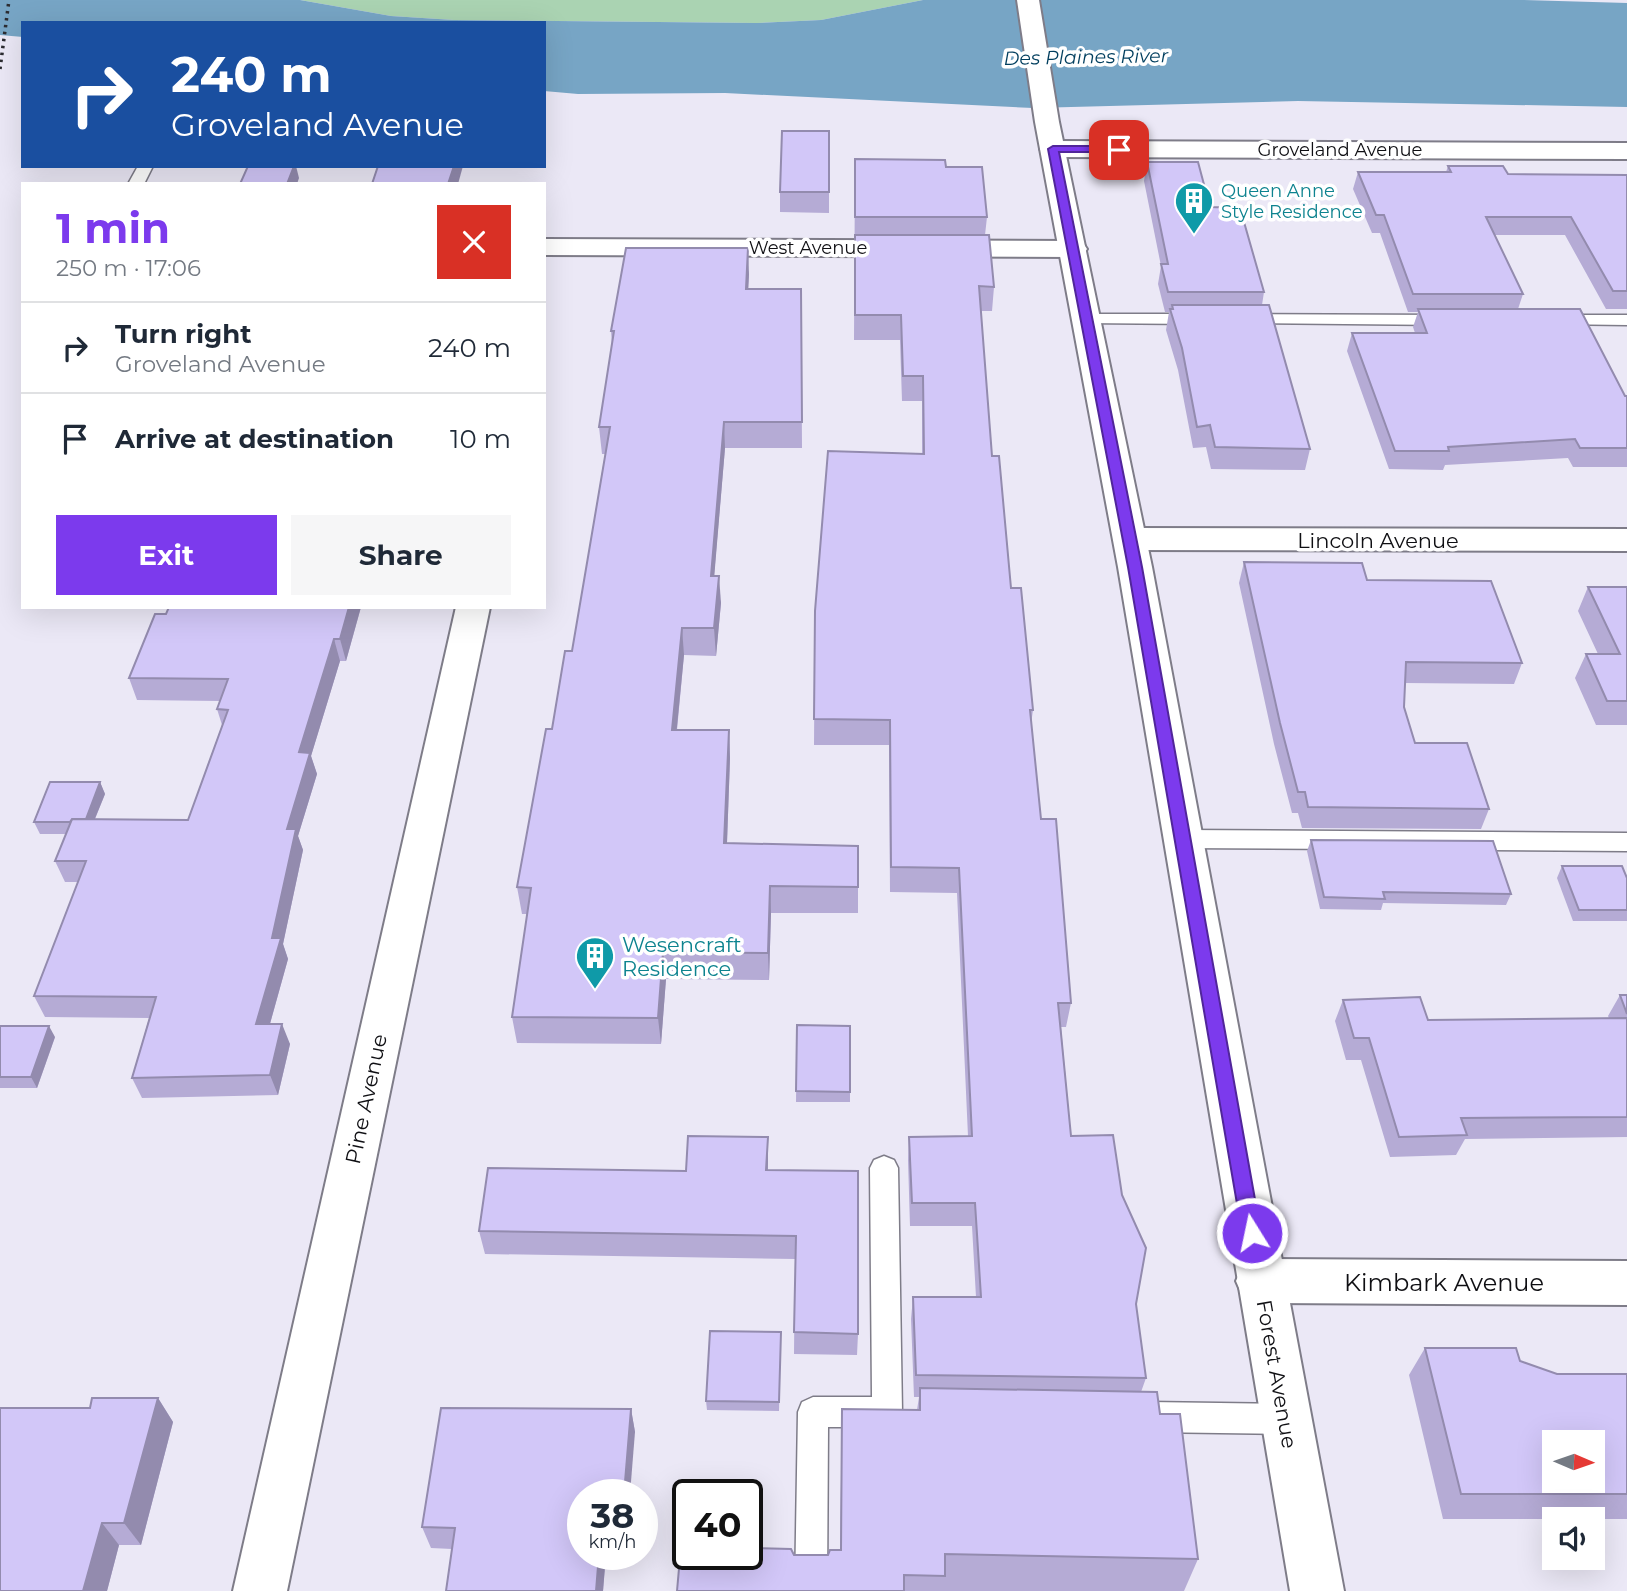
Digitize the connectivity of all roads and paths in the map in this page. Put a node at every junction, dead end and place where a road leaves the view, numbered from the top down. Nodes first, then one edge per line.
1 (1028, 0) edge
2 (1053, 149) junction
3 (1627, 151) edge
4 (547, 247) edge
5 (1073, 249) junction
6 (1088, 319) junction
7 (1463, 320) edge
8 (1545, 320) edge
9 (1627, 320) edge
10 (1130, 539) junction
11 (1627, 540) edge
12 (472, 609) edge
13 (1182, 839) junction
14 (1627, 842) edge
15 (884, 1168) dead end
16 (1260, 1281) junction
17 (1627, 1283) edge
18 (1122, 1416) edge
19 (1286, 1419) junction
20 (260, 1591) edge
21 (811, 1591) edge
22 (1317, 1591) edge

1 - 2 street, Forest Avenue
2 - 3 street, Groveland Avenue
2 - 5 street, Forest Avenue
4 - 5 street, West Avenue
5 - 6 street, Forest Avenue
6 - 7 lane
6 - 10 street, Forest Avenue
8 - 9 lane
10 - 11 street, Lincoln Avenue
10 - 13 street, Forest Avenue
12 - 20 street, Pine Avenue
13 - 14 lane
13 - 16 street, Forest Avenue
15 - 21 lane
16 - 17 street, Kimbark Avenue
16 - 19 street, Forest Avenue
18 - 19 lane
19 - 22 street, Forest Avenue

